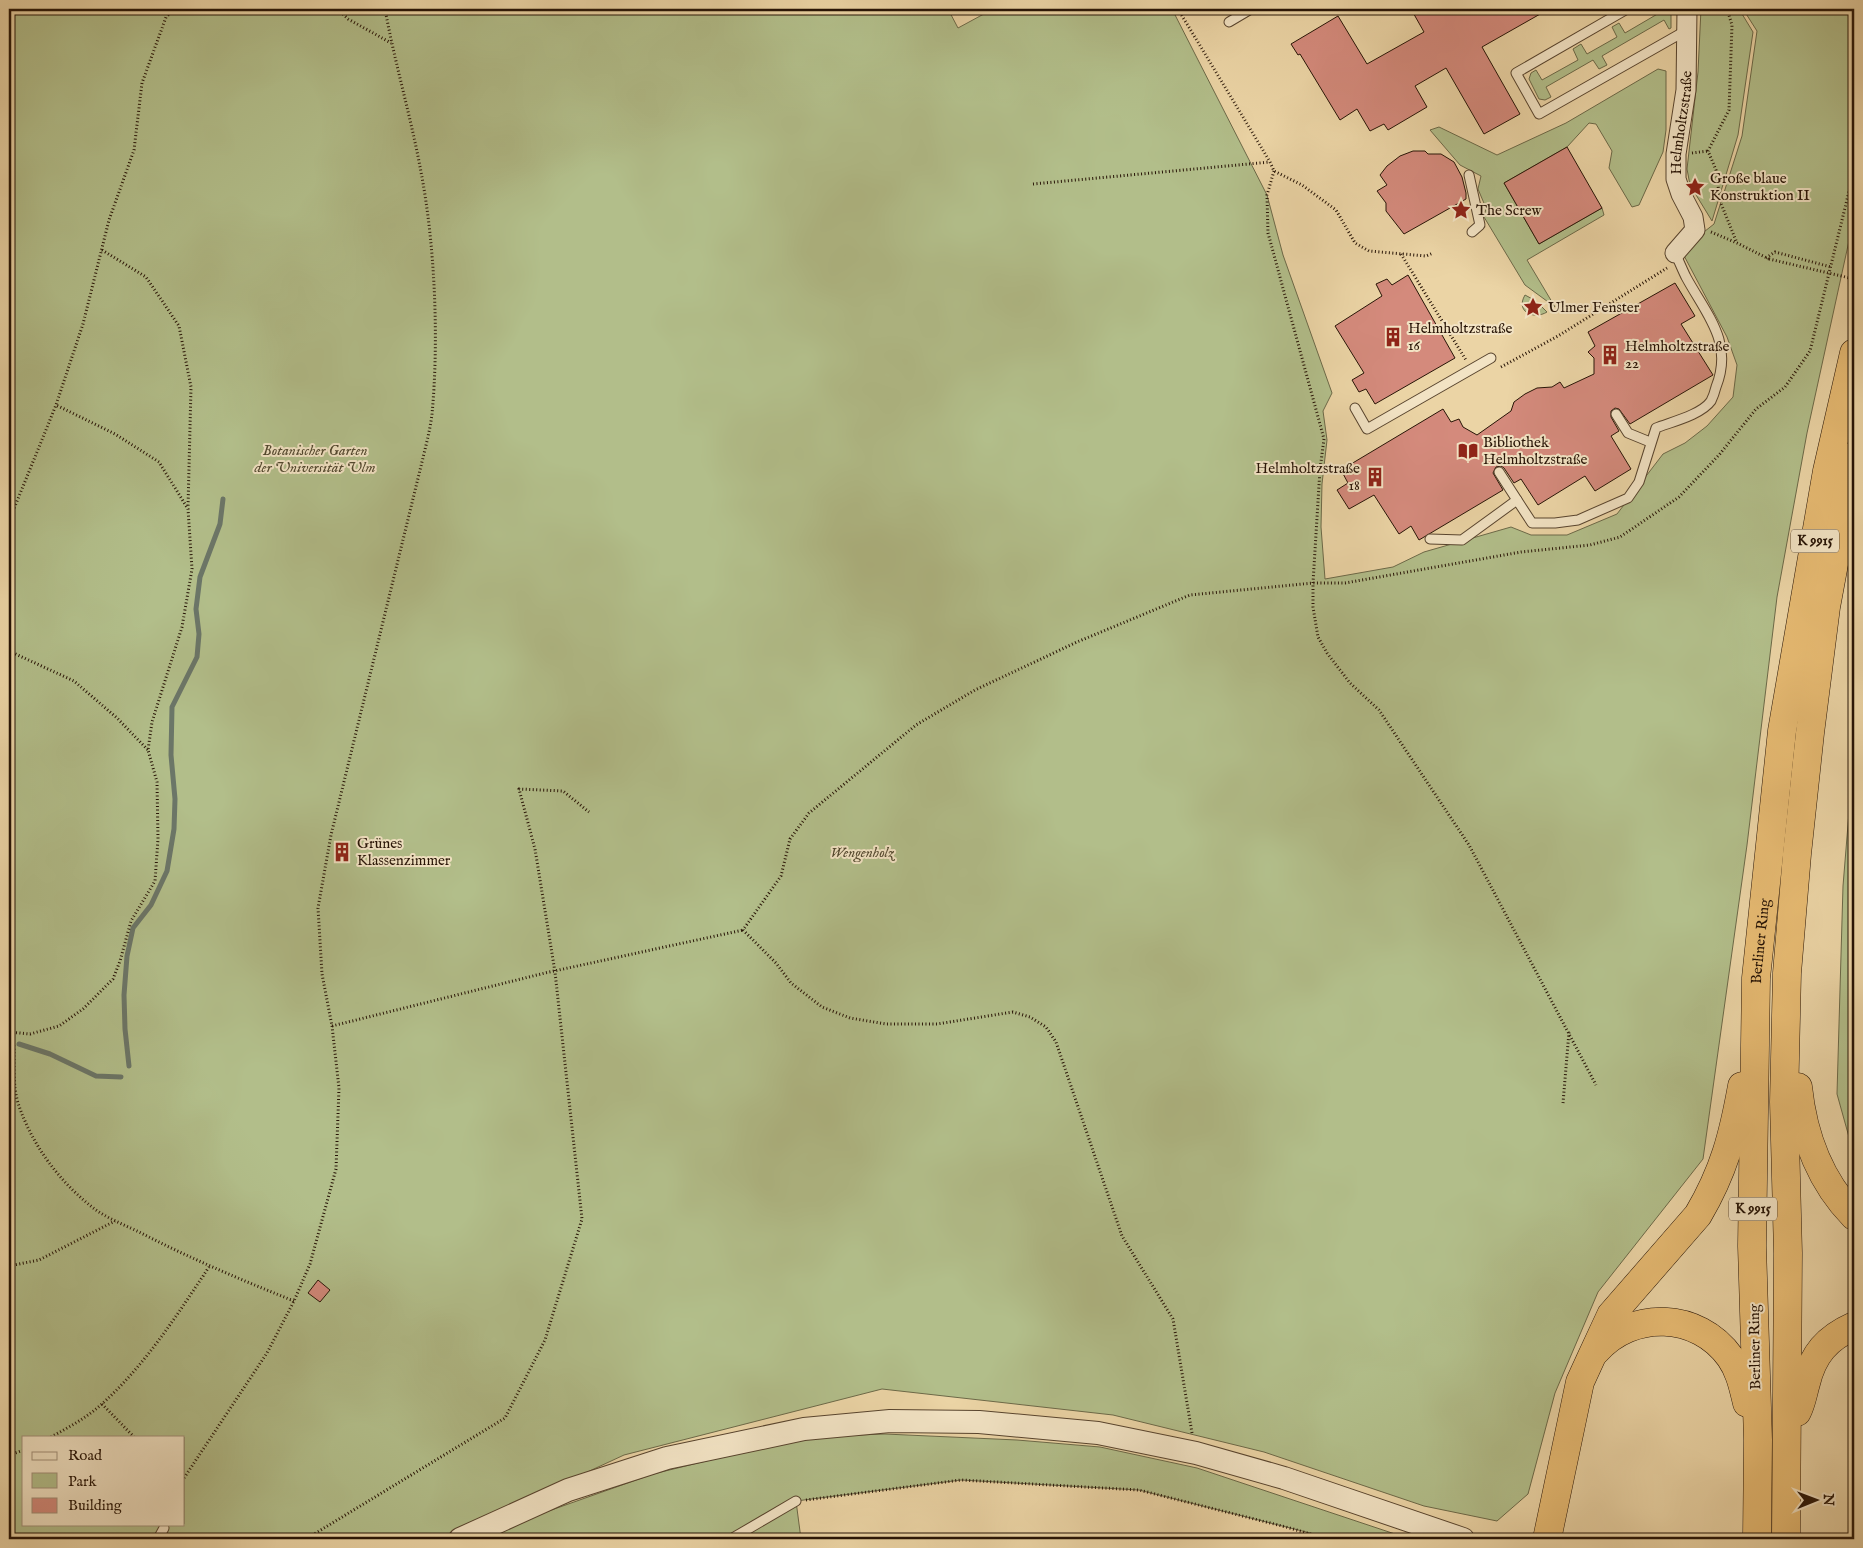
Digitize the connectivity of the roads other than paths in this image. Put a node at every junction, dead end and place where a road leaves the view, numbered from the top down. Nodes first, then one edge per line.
1 (1251, 9) edge
2 (1627, 9) edge
3 (1687, 9) edge
4 (1229, 22) dead end
5 (1687, 30) junction
6 (1469, 175) dead end
7 (1472, 232) dead end
8 (1677, 257) joint
9 (1854, 353) edge
10 (1491, 358) dead end
11 (1355, 408) dead end
12 (1616, 414) dead end
13 (1650, 442) junction
14 (1854, 456) edge
15 (1499, 472) dead end
16 (1516, 500) junction
17 (1430, 539) dead end
18 (1788, 973) junction
19 (1756, 978) junction
20 (1854, 1216) edge
21 (1854, 1326) edge
22 (1591, 1358) junction
23 (1788, 1429) junction
24 (1758, 1440) junction
25 (796, 1501) road end
26 (164, 1528) dead end
27 (158, 1539) edge
28 (460, 1539) edge
29 (731, 1539) edge
30 (1463, 1539) edge
31 (1547, 1539) edge
32 (1757, 1539) edge
33 (1786, 1539) edge

1 - 4 lane
2 - 5 lane
3 - 5 street, Helmholtzstraße
5 - 8 street, Helmholtzstraße
6 - 7 lane
8 - 13 lane
9 - 19 highway, Berliner Ring / K 9915
10 - 11 lane
12 - 13 lane
13 - 16 lane
14 - 18 highway, Berliner Ring / K 9915
15 - 16 lane
16 - 17 lane
18 - 20 highway
18 - 23 highway, Berliner Ring / K 9915
19 - 22 highway
19 - 24 highway, Berliner Ring / K 9915
21 - 23 highway
22 - 24 highway
22 - 31 highway
23 - 33 highway, Berliner Ring / K 9915
24 - 32 highway, Berliner Ring / K 9915
25 - 29 lane
26 - 27 lane
28 - 30 street

